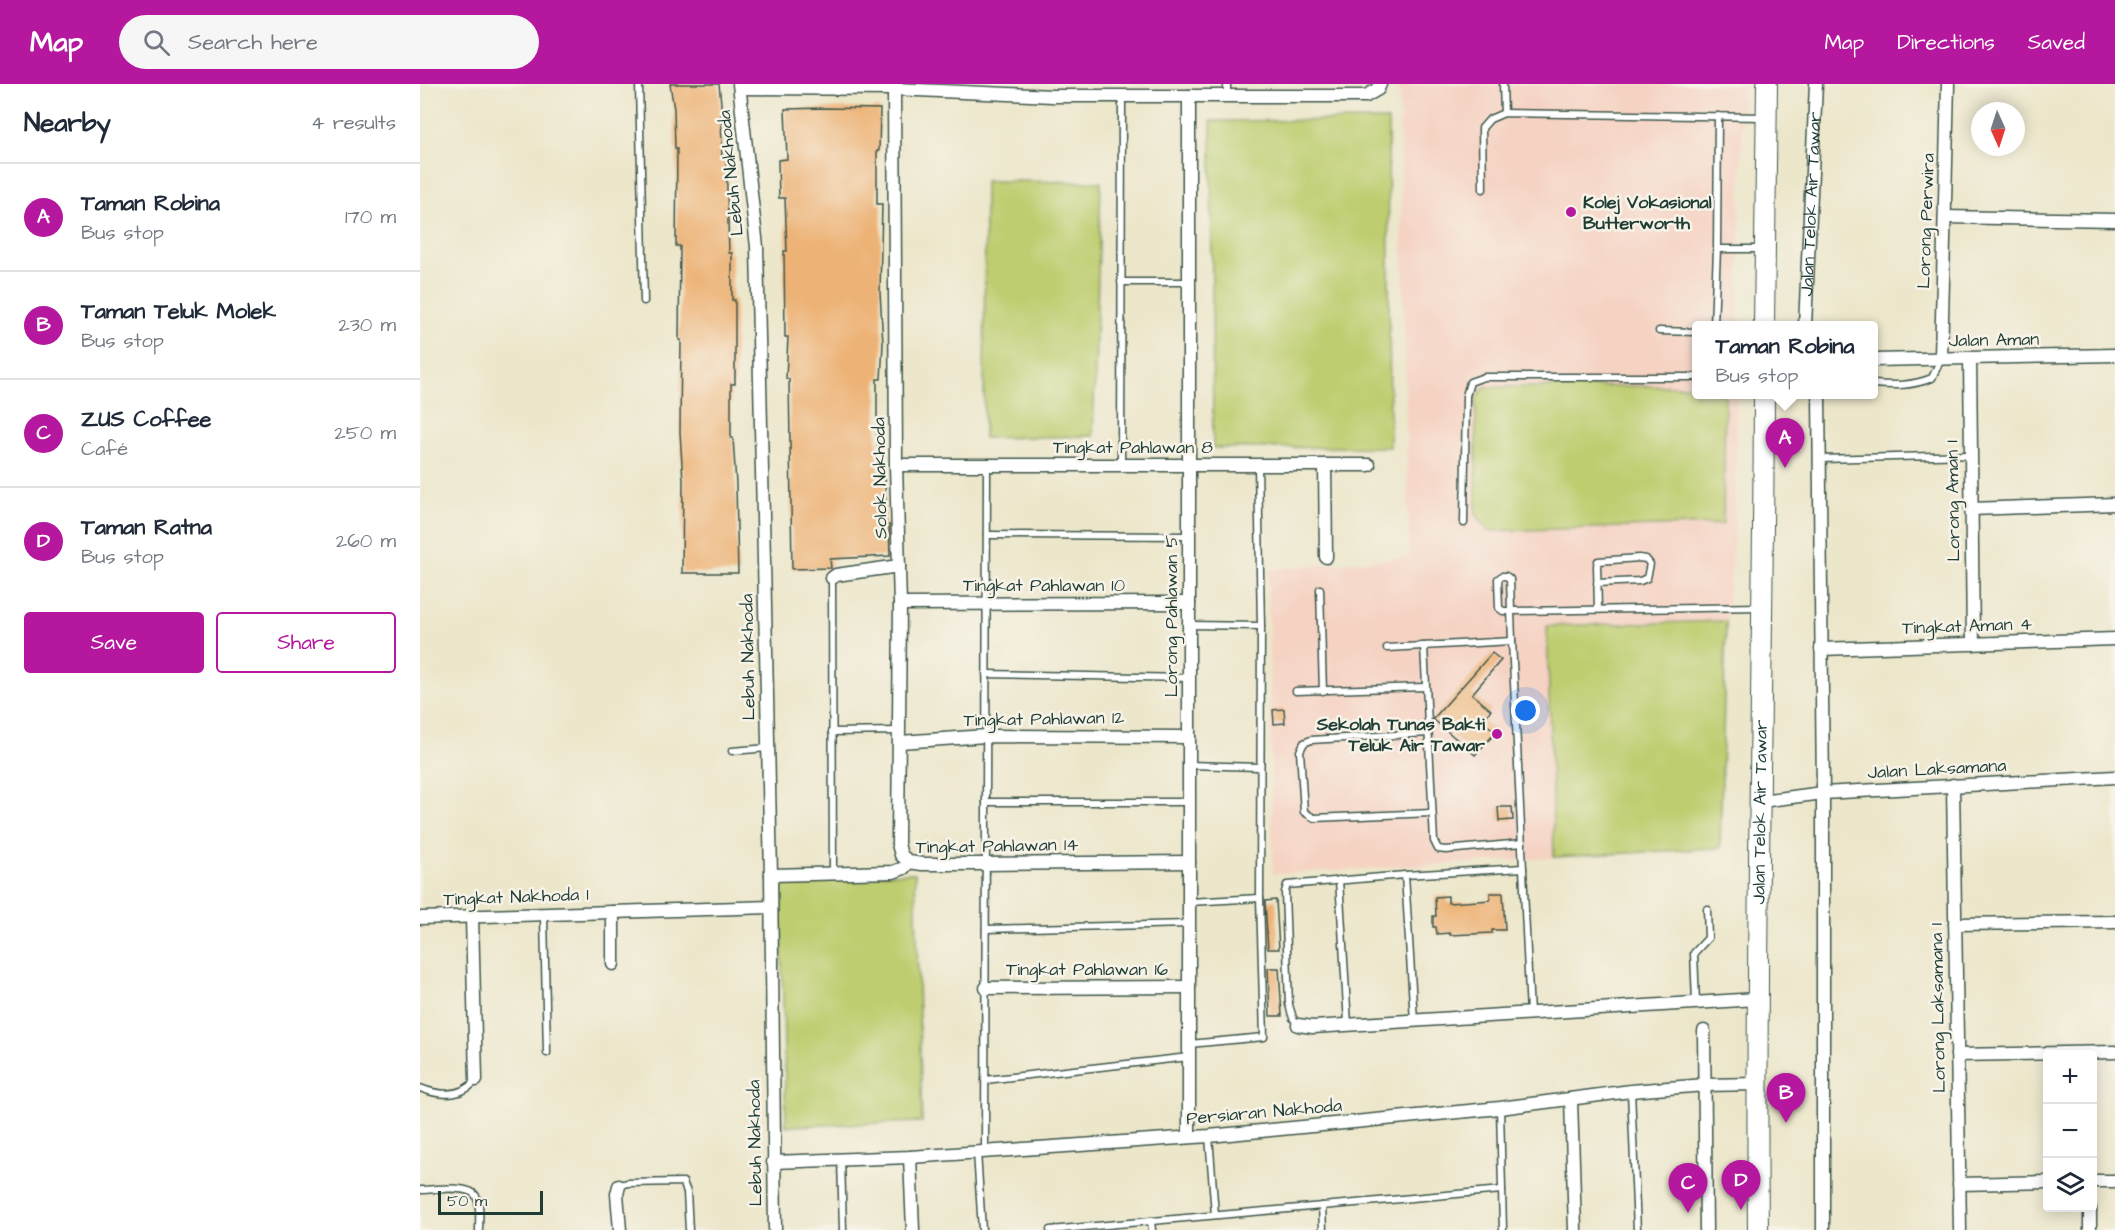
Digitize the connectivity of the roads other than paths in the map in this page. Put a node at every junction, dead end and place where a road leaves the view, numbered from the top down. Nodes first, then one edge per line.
1 (639, 84) edge
2 (1503, 84) edge
3 (1767, 84) edge
4 (1816, 84) edge
5 (1948, 84) edge
6 (740, 86) edge
7 (1379, 86) edge
8 (894, 90) junction
9 (1052, 90) edge
10 (1227, 90) edge
11 (1122, 96) junction
12 (1189, 96) junction
13 (1504, 114) junction
14 (1718, 116) junction
15 (1766, 117) junction
16 (1483, 189) dead end
17 (1945, 217) junction
18 (2115, 220) edge
19 (1717, 249) junction
20 (1765, 249) junction
21 (1121, 282) junction
22 (1190, 282) junction
23 (644, 301) dead end
24 (1714, 321) edge
25 (1764, 321) edge
26 (1805, 321) edge
27 (1659, 331) dead end
28 (1692, 332) edge
29 (2115, 355) edge
30 (1941, 358) junction
31 (1970, 358) junction
32 (1878, 360) edge
33 (1692, 377) edge
34 (1878, 384) edge
35 (1764, 399) edge
36 (1819, 399) edge
37 (1971, 455) junction
38 (1820, 459) junction
39 (897, 465) junction
40 (987, 465) junction
41 (1121, 465) junction
42 (1189, 465) junction
43 (1258, 465) junction
44 (1325, 465) junction
45 (1369, 465) dead end
46 (2115, 504) edge
47 (1971, 509) junction
48 (1464, 523) dead end
49 (987, 535) junction
50 (1189, 536) junction
51 (1326, 556) dead end
52 (899, 566) junction
53 (832, 578) joint
54 (1597, 583) junction
55 (1320, 589) dead end
56 (987, 603) junction
57 (1189, 603) junction
58 (900, 604) junction
59 (1763, 607) junction
60 (1598, 609) junction
61 (1512, 611) junction
62 (1189, 625) junction
63 (1261, 626) junction
64 (2115, 639) edge
65 (1512, 641) junction
66 (1973, 644) junction
67 (1424, 646) junction
68 (1387, 648) dead end
69 (1821, 650) junction
70 (986, 674) junction
71 (1189, 678) junction
72 (1425, 687) junction
73 (1323, 691) junction
74 (1296, 692) dead end
75 (832, 732) junction
76 (1428, 733) junction
77 (900, 736) junction
78 (986, 736) junction
79 (1189, 737) junction
80 (768, 748) junction
81 (732, 751) dead end
82 (1189, 765) junction
83 (1259, 767) junction
84 (2115, 777) edge
85 (1953, 785) junction
86 (1823, 793) junction
87 (1761, 801) junction
88 (986, 802) junction
89 (1189, 802) junction
90 (1432, 813) junction
91 (1522, 843) junction
92 (909, 862) junction
93 (1189, 862) junction
94 (986, 864) junction
95 (1523, 868) junction
96 (832, 873) junction
97 (771, 875) junction
98 (1405, 875) junction
99 (1339, 880) junction
100 (1260, 898) junction
101 (1189, 902) junction
102 (771, 907) junction
103 (1707, 909) dead end
104 (613, 912) junction
105 (543, 914) junction
106 (472, 916) junction
107 (420, 918) edge
108 (2115, 922) edge
109 (1189, 924) junction
110 (1955, 924) junction
111 (986, 929) junction
112 (613, 964) dead end
113 (1189, 987) junction
114 (986, 988) junction
115 (1757, 999) junction
116 (1696, 1002) junction
117 (1530, 1014) junction
118 (1414, 1021) junction
119 (1298, 1025) joint
120 (1348, 1025) junction
121 (1704, 1031) dead end
122 (1189, 1051) junction
123 (2115, 1052) edge
124 (547, 1053) dead end
125 (1957, 1054) junction
126 (476, 1080) joint
127 (986, 1080) junction
128 (1756, 1084) junction
129 (1705, 1085) junction
130 (420, 1088) edge
131 (1631, 1091) junction
132 (1571, 1099) junction
133 (1500, 1108) junction
134 (1209, 1136) junction
135 (1189, 1137) junction
136 (981, 1152) junction
137 (910, 1157) junction
138 (841, 1158) junction
139 (773, 1162) junction
140 (2097, 1181) edge
141 (2115, 1181) edge
142 (2043, 1182) edge
143 (1959, 1184) junction
144 (619, 1186) joint
145 (420, 1190) edge
146 (1502, 1190) junction
147 (1322, 1206) junction
148 (2090, 1212) edge
149 (1215, 1215) junction
150 (1151, 1221) junction
151 (479, 1230) edge
152 (620, 1230) edge
153 (688, 1230) edge
154 (775, 1230) edge
155 (843, 1230) edge
156 (913, 1230) edge
157 (982, 1230) edge
158 (1050, 1230) edge
159 (1152, 1230) edge
160 (1323, 1230) edge
161 (1503, 1230) edge
162 (1575, 1230) edge
163 (1637, 1230) edge
164 (1706, 1230) edge
165 (1758, 1230) edge
166 (1823, 1230) edge
167 (1960, 1230) edge
168 (2090, 1230) edge

1 - 23 lane
2 - 13 lane
3 - 15 main road
4 - 26 street, Jalan Telok Air Tawar
5 - 17 street, Lorong Perwira
6 - 8 street
6 - 80 street, Lebuh Nakhoda
7 - 10 street
8 - 9 street
8 - 39 street, Solok Nakhoda
9 - 11 street
10 - 12 street
11 - 12 street
11 - 21 lane
12 - 22 street, Lorong Pahlawan 5
13 - 14 lane
13 - 16 lane
14 - 15 lane
14 - 19 lane
15 - 20 main road
17 - 18 street
17 - 30 street, Lorong Perwira
19 - 20 lane
19 - 24 lane
20 - 25 main road
21 - 22 lane
21 - 41 lane
22 - 42 street, Lorong Pahlawan 5
27 - 28 lane
29 - 31 street, Jalan Aman
30 - 31 street, Jalan Aman
30 - 32 street, Jalan Aman
30 - 34 lane
31 - 37 street, Lorong Aman 1
33 - 48 lane
35 - 59 main road, Jalan Telok Air Tawar
36 - 38 street
37 - 38 lane
37 - 47 street, Lorong Aman 1
38 - 69 street
39 - 40 street, Tingkat Pahlawan 8
39 - 52 street, Solok Nakhoda
40 - 41 street, Tingkat Pahlawan 8
40 - 49 lane
41 - 42 street, Tingkat Pahlawan 8
42 - 43 street, Tingkat Pahlawan 8
42 - 50 street, Lorong Pahlawan 5
43 - 44 street, Tingkat Pahlawan 8
43 - 63 lane
44 - 45 street, Tingkat Pahlawan 8
44 - 51 street
46 - 47 street
47 - 66 street, Lorong Aman 1
49 - 50 lane
49 - 56 lane
50 - 57 street, Lorong Pahlawan 5
52 - 53 street
52 - 58 street, Solok Nakhoda
53 - 75 lane
54 - 54 lane
54 - 60 lane
55 - 73 lane
56 - 57 street, Tingkat Pahlawan 10
56 - 58 street, Tingkat Pahlawan 10
56 - 70 lane
57 - 62 street, Lorong Pahlawan 5
58 - 77 street, Solok Nakhoda
59 - 60 lane
59 - 87 main road, Jalan Telok Air Tawar
60 - 61 lane
61 - 61 lane
61 - 65 lane
62 - 63 lane
62 - 71 street, Lorong Pahlawan 5
63 - 83 lane
64 - 66 street, Tingkat Aman 4
65 - 67 lane
65 - 91 lane
66 - 69 street, Tingkat Aman 4
67 - 68 lane
67 - 72 lane
69 - 86 street
70 - 71 lane
70 - 78 lane
71 - 79 street, Lorong Pahlawan 5
72 - 73 lane
72 - 76 lane
73 - 74 lane
75 - 77 lane
75 - 96 lane
76 - 90 lane
76 - 90 lane
77 - 78 street, Tingkat Pahlawan 12
77 - 92 street, Solok Nakhoda
78 - 79 street, Tingkat Pahlawan 12
78 - 88 lane
79 - 82 street, Lorong Pahlawan 5
80 - 81 lane
80 - 97 street, Lebuh Nakhoda
82 - 83 lane
82 - 89 street, Lorong Pahlawan 5
83 - 100 lane
84 - 85 street, Jalan Laksamana
85 - 86 street, Jalan Laksamana
85 - 110 street, Lorong Laksamana 1
86 - 87 street, Jalan Laksamana
86 - 166 street
87 - 115 main road, Jalan Telok Air Tawar
88 - 89 lane
88 - 94 lane
89 - 93 street, Lorong Pahlawan 5
90 - 91 lane
91 - 95 lane
92 - 94 street, Tingkat Pahlawan 14
92 - 96 street, Tingkat Pahlawan 14
93 - 94 street, Tingkat Pahlawan 14
93 - 101 street, Lorong Pahlawan 5
94 - 111 lane
95 - 98 lane
95 - 117 lane
96 - 97 street, Tingkat Pahlawan 14
97 - 102 street, Lebuh Nakhoda
98 - 99 lane
98 - 118 lane
99 - 119 lane
99 - 120 lane
100 - 101 lane
100 - 122 lane
101 - 109 street, Lorong Pahlawan 5
102 - 104 street, Tingkat Nakhoda 1
102 - 139 street, Lebuh Nakhoda
103 - 116 lane
104 - 105 street, Tingkat Nakhoda 1
104 - 112 street, Tingkat Nakhoda 1
105 - 106 street, Tingkat Nakhoda 1
105 - 124 lane
106 - 107 street, Tingkat Nakhoda 1
106 - 126 street
108 - 110 street
109 - 111 lane
109 - 113 street, Lorong Pahlawan 5
110 - 125 street, Lorong Laksamana 1
111 - 114 lane
113 - 114 street, Tingkat Pahlawan 16
113 - 122 street, Lorong Pahlawan 5
114 - 127 lane
115 - 116 street
115 - 128 main road, Jalan Telok Air Tawar
116 - 117 street
117 - 118 street
118 - 120 street
119 - 120 street
121 - 129 street
122 - 127 lane
122 - 135 street, Lorong Pahlawan 5
123 - 125 street
125 - 143 street, Lorong Laksamana 1
126 - 130 lane
127 - 136 lane
128 - 129 street, Persiaran Nakhoda
128 - 165 main road, Jalan Telok Air Tawar
129 - 131 street, Persiaran Nakhoda
129 - 164 street
131 - 132 street, Persiaran Nakhoda
131 - 163 lane
132 - 133 street, Persiaran Nakhoda
132 - 162 street
133 - 134 street, Persiaran Nakhoda
133 - 146 lane
134 - 135 street, Persiaran Nakhoda
134 - 149 lane
135 - 136 street, Persiaran Nakhoda
136 - 137 street, Persiaran Nakhoda
136 - 157 lane
137 - 138 street, Persiaran Nakhoda
137 - 156 street
138 - 139 street, Persiaran Nakhoda
138 - 155 lane
139 - 154 street, Lebuh Nakhoda
140 - 141 street
142 - 143 street
143 - 167 street, Lorong Laksamana 1
144 - 152 street
144 - 153 lane
145 - 151 lane
146 - 147 lane
146 - 161 lane
147 - 149 lane
147 - 160 lane
148 - 168 street
149 - 150 lane
150 - 158 lane
150 - 159 lane

